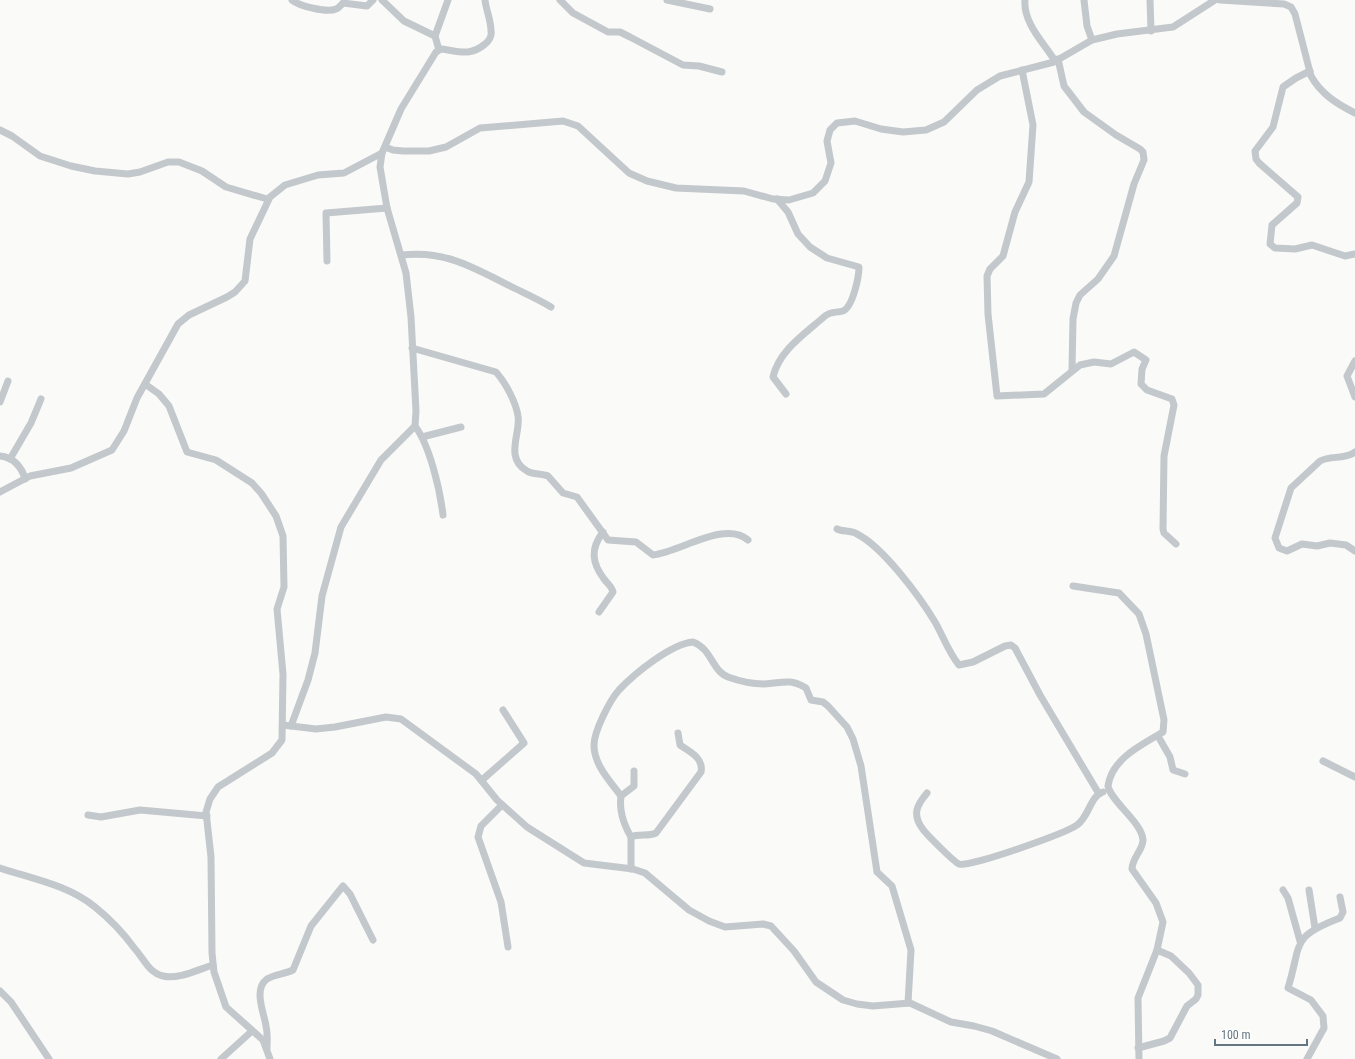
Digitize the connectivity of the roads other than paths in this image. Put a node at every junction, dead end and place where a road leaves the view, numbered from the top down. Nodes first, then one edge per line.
1 (292, 0) edge
2 (373, 0) edge
3 (382, 0) edge
4 (448, 0) edge
5 (486, 0) edge
6 (560, 0) edge
7 (667, 0) edge
8 (1025, 0) edge
9 (1084, 0) edge
10 (1150, 0) edge
11 (1215, 0) edge
12 (1220, 0) edge
13 (1294, 0) edge
14 (710, 9) dead end
15 (1294, 9) junction
16 (1151, 31) junction
17 (435, 36) junction
18 (1092, 40) junction
19 (438, 50) junction
20 (1057, 60) junction
21 (1022, 70) junction
22 (1310, 71) junction
23 (722, 72) dead end
24 (1355, 113) edge
25 (0, 130) edge
26 (384, 150) junction
27 (268, 199) junction
28 (777, 199) junction
29 (387, 208) junction
30 (402, 254) junction
31 (1355, 254) edge
32 (327, 261) dead end
33 (551, 307) dead end
34 (412, 348) junction
35 (1355, 361) edge
36 (1072, 370) junction
37 (8, 381) dead end
38 (145, 384) junction
39 (786, 394) dead end
40 (1355, 397) edge
41 (41, 399) dead end
42 (0, 402) edge
43 (414, 426) junction
44 (461, 427) dead end
45 (422, 437) junction
46 (1355, 452) edge
47 (0, 456) edge
48 (10, 459) junction
49 (25, 479) junction
50 (0, 492) edge
51 (443, 515) dead end
52 (837, 529) dead end
53 (603, 532) junction
54 (748, 540) dead end
55 (1176, 544) dead end
56 (1355, 551) edge
57 (1073, 586) dead end
58 (599, 612) dead end
59 (504, 710) dead end
60 (283, 725) junction
61 (291, 726) junction
62 (678, 733) dead end
63 (1158, 736) junction
64 (1323, 761) dead end
65 (634, 771) dead end
66 (1185, 774) dead end
67 (1355, 777) edge
68 (482, 780) junction
69 (1109, 790) junction
70 (928, 793) dead end
71 (1099, 794) junction
72 (621, 796) junction
73 (502, 805) junction
74 (88, 815) dead end
75 (207, 816) junction
76 (631, 837) junction
77 (0, 868) edge
78 (631, 869) junction
79 (1283, 890) dead end
80 (1309, 890) dead end
81 (1340, 897) dead end
82 (1315, 928) junction
83 (373, 940) dead end
84 (1300, 941) junction
85 (508, 947) dead end
86 (1157, 950) junction
87 (213, 965) junction
88 (0, 991) edge
89 (908, 1002) junction
90 (252, 1031) junction
91 (267, 1048) junction
92 (1138, 1048) junction
93 (49, 1059) edge
94 (221, 1059) edge
95 (270, 1059) edge
96 (1057, 1059) edge
97 (1139, 1059) edge
98 (1307, 1059) edge

1 - 2 street
3 - 17 street
4 - 17 street
5 - 19 street
6 - 23 street
7 - 14 street
8 - 20 street
9 - 18 street
10 - 16 street
11 - 16 street
12 - 15 street
13 - 15 street
15 - 22 street
16 - 18 street
17 - 19 street
18 - 20 street
19 - 26 street
20 - 21 street
20 - 36 street
21 - 28 street
21 - 36 street
22 - 24 street
22 - 31 street
25 - 27 street
26 - 27 street
26 - 28 street
26 - 29 street
27 - 38 street
28 - 39 street
29 - 30 street
29 - 32 street
30 - 33 street
30 - 34 street
34 - 43 street
34 - 53 street
35 - 40 street
36 - 55 street
37 - 42 street
38 - 49 street
38 - 60 street
41 - 48 street
43 - 45 street
43 - 61 street
44 - 45 street
45 - 51 street
46 - 56 street
47 - 48 street
48 - 49 street
49 - 50 street
52 - 71 street
53 - 54 street
53 - 58 street
57 - 63 street
59 - 68 street
60 - 61 street
60 - 75 street
61 - 68 street
62 - 76 street
63 - 66 street
63 - 69 street
64 - 67 street
65 - 72 street
68 - 73 street
69 - 71 street
69 - 86 street
70 - 71 street
72 - 76 street
72 - 89 street
73 - 78 street
73 - 85 street
74 - 75 street
75 - 87 street
76 - 78 street
77 - 87 street
78 - 89 street
79 - 84 street
80 - 82 street
81 - 82 street
82 - 84 street
83 - 91 street
84 - 98 street
86 - 92 street
86 - 92 street
87 - 90 street
88 - 93 street
89 - 96 street
90 - 91 street
90 - 94 street
91 - 95 street
92 - 97 street

